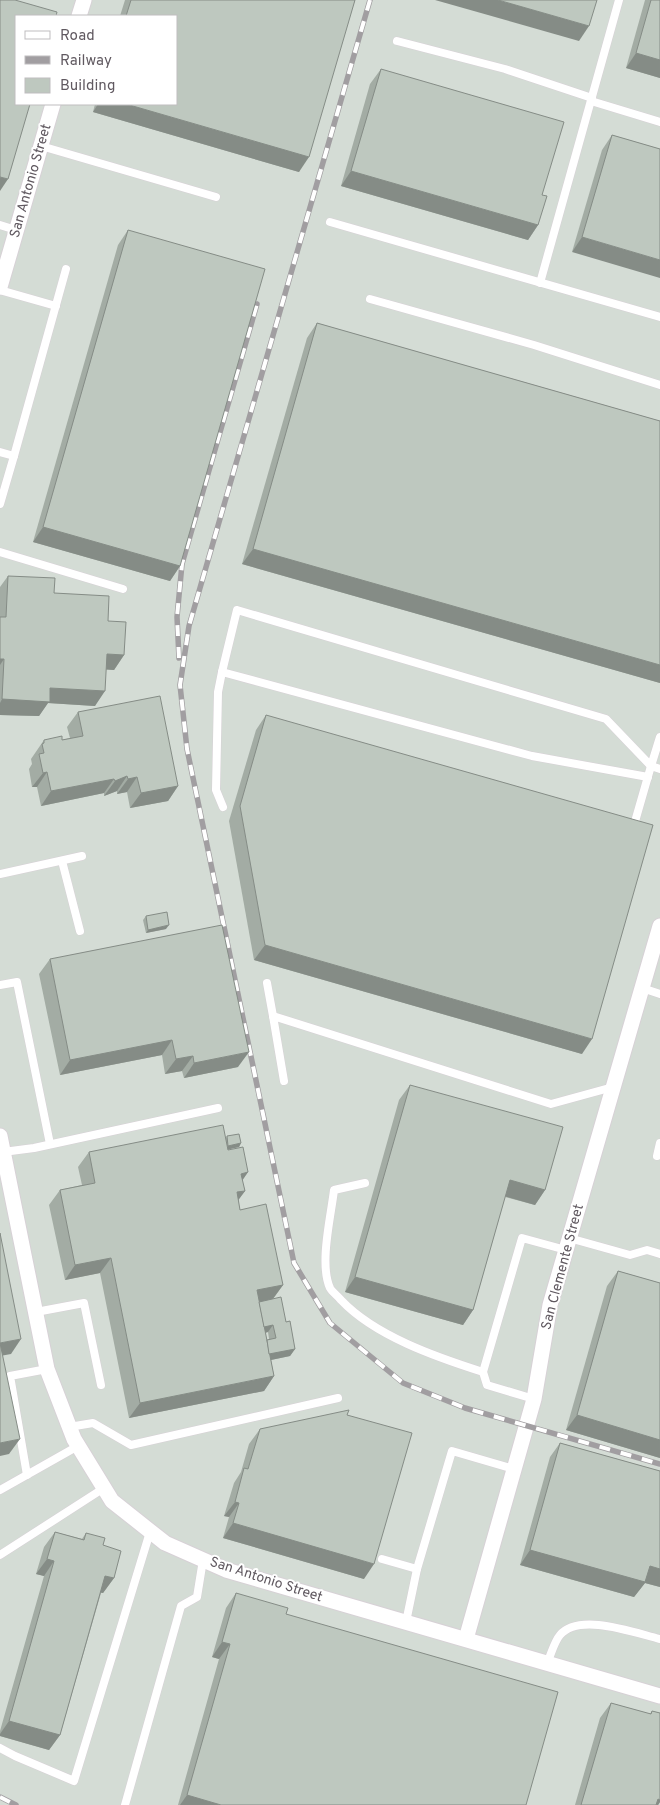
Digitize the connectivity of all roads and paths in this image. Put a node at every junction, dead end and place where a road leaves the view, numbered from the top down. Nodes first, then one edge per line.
1 (84, 0) edge
2 (620, 0) edge
3 (79, 15) edge
4 (397, 41) dead end
5 (592, 100) junction
6 (53, 105) edge
7 (660, 122) edge
8 (41, 146) junction
9 (216, 197) dead end
10 (330, 222) dead end
11 (0, 225) edge
12 (16, 230) junction
13 (66, 269) dead end
14 (540, 283) junction
15 (0, 288) edge
16 (370, 299) dead end
17 (56, 306) junction
18 (660, 317) edge
19 (660, 384) edge
20 (0, 452) edge
21 (14, 456) junction
22 (0, 504) edge
23 (0, 552) edge
24 (123, 589) dead end
25 (222, 672) junction
26 (660, 737) edge
27 (651, 766) junction
28 (660, 769) edge
29 (648, 777) junction
30 (222, 807) dead end
31 (634, 825) edge
32 (82, 856) dead end
33 (62, 861) junction
34 (0, 874) edge
35 (660, 926) edge
36 (80, 931) dead end
37 (657, 950) edge
38 (267, 983) dead end
39 (0, 985) edge
40 (642, 988) junction
41 (660, 994) edge
42 (273, 1016) junction
43 (284, 1081) dead end
44 (613, 1087) junction
45 (218, 1108) dead end
46 (0, 1136) edge
47 (660, 1143) edge
48 (50, 1144) junction
49 (3, 1152) junction
50 (657, 1156) dead end
51 (365, 1183) dead end
52 (6, 1194) edge
53 (568, 1244) junction
54 (660, 1254) edge
55 (36, 1312) junction
56 (47, 1369) junction
57 (482, 1372) junction
58 (101, 1385) dead end
59 (338, 1398) dead end
60 (534, 1399) junction
61 (69, 1427) junction
62 (78, 1446) junction
63 (514, 1469) junction
64 (27, 1475) junction
65 (104, 1488) junction
66 (0, 1490) edge
67 (150, 1532) junction
68 (1, 1557) edge
69 (382, 1559) dead end
70 (204, 1560) junction
71 (417, 1569) junction
72 (406, 1622) junction
73 (466, 1639) junction
74 (660, 1639) edge
75 (547, 1663) junction
76 (660, 1696) edge
77 (0, 1748) edge
78 (126, 1805) edge

1 - 3 street
2 - 5 lane
4 - 5 lane
5 - 7 lane
5 - 14 lane
6 - 8 street, San Antonio Street
8 - 9 lane
8 - 12 street, San Antonio Street
10 - 14 lane
11 - 12 lane
12 - 15 street, San Antonio Street
13 - 17 lane
14 - 18 lane
15 - 17 lane
16 - 19 lane
17 - 21 lane
20 - 21 lane
21 - 22 lane
23 - 24 lane
25 - 27 lane
25 - 29 lane
25 - 30 lane
26 - 27 lane
27 - 28 lane
27 - 29 lane
29 - 31 lane
32 - 33 lane
33 - 34 lane
33 - 36 lane
35 - 37 street, San Clemente Street
37 - 40 street, San Clemente Street
38 - 42 lane
39 - 48 lane
40 - 41 lane
40 - 44 street, San Clemente Street
42 - 43 lane
42 - 44 lane
44 - 53 street, San Clemente Street
45 - 48 lane
46 - 49 street, San Antonio Street
47 - 50 lane
48 - 49 lane
49 - 52 street, San Antonio Street
51 - 57 lane
52 - 55 street, San Antonio Street
53 - 54 lane
53 - 57 lane
53 - 60 street, San Clemente Street
55 - 56 street, San Antonio Street
55 - 58 lane
56 - 61 street, San Antonio Street
56 - 64 lane
57 - 60 lane
59 - 61 lane
60 - 63 street, San Clemente Street
61 - 62 street, San Antonio Street
62 - 64 lane
62 - 65 street, San Antonio Street
63 - 71 lane
63 - 73 street, San Clemente Street
64 - 66 lane
65 - 67 street, San Antonio Street
65 - 68 lane
67 - 70 street, San Antonio Street
67 - 77 lane
69 - 71 lane
70 - 72 street, San Antonio Street
70 - 78 lane
71 - 72 lane
72 - 73 street, San Antonio Street
73 - 75 street, San Antonio Street
74 - 75 lane
75 - 76 street, San Antonio Street

